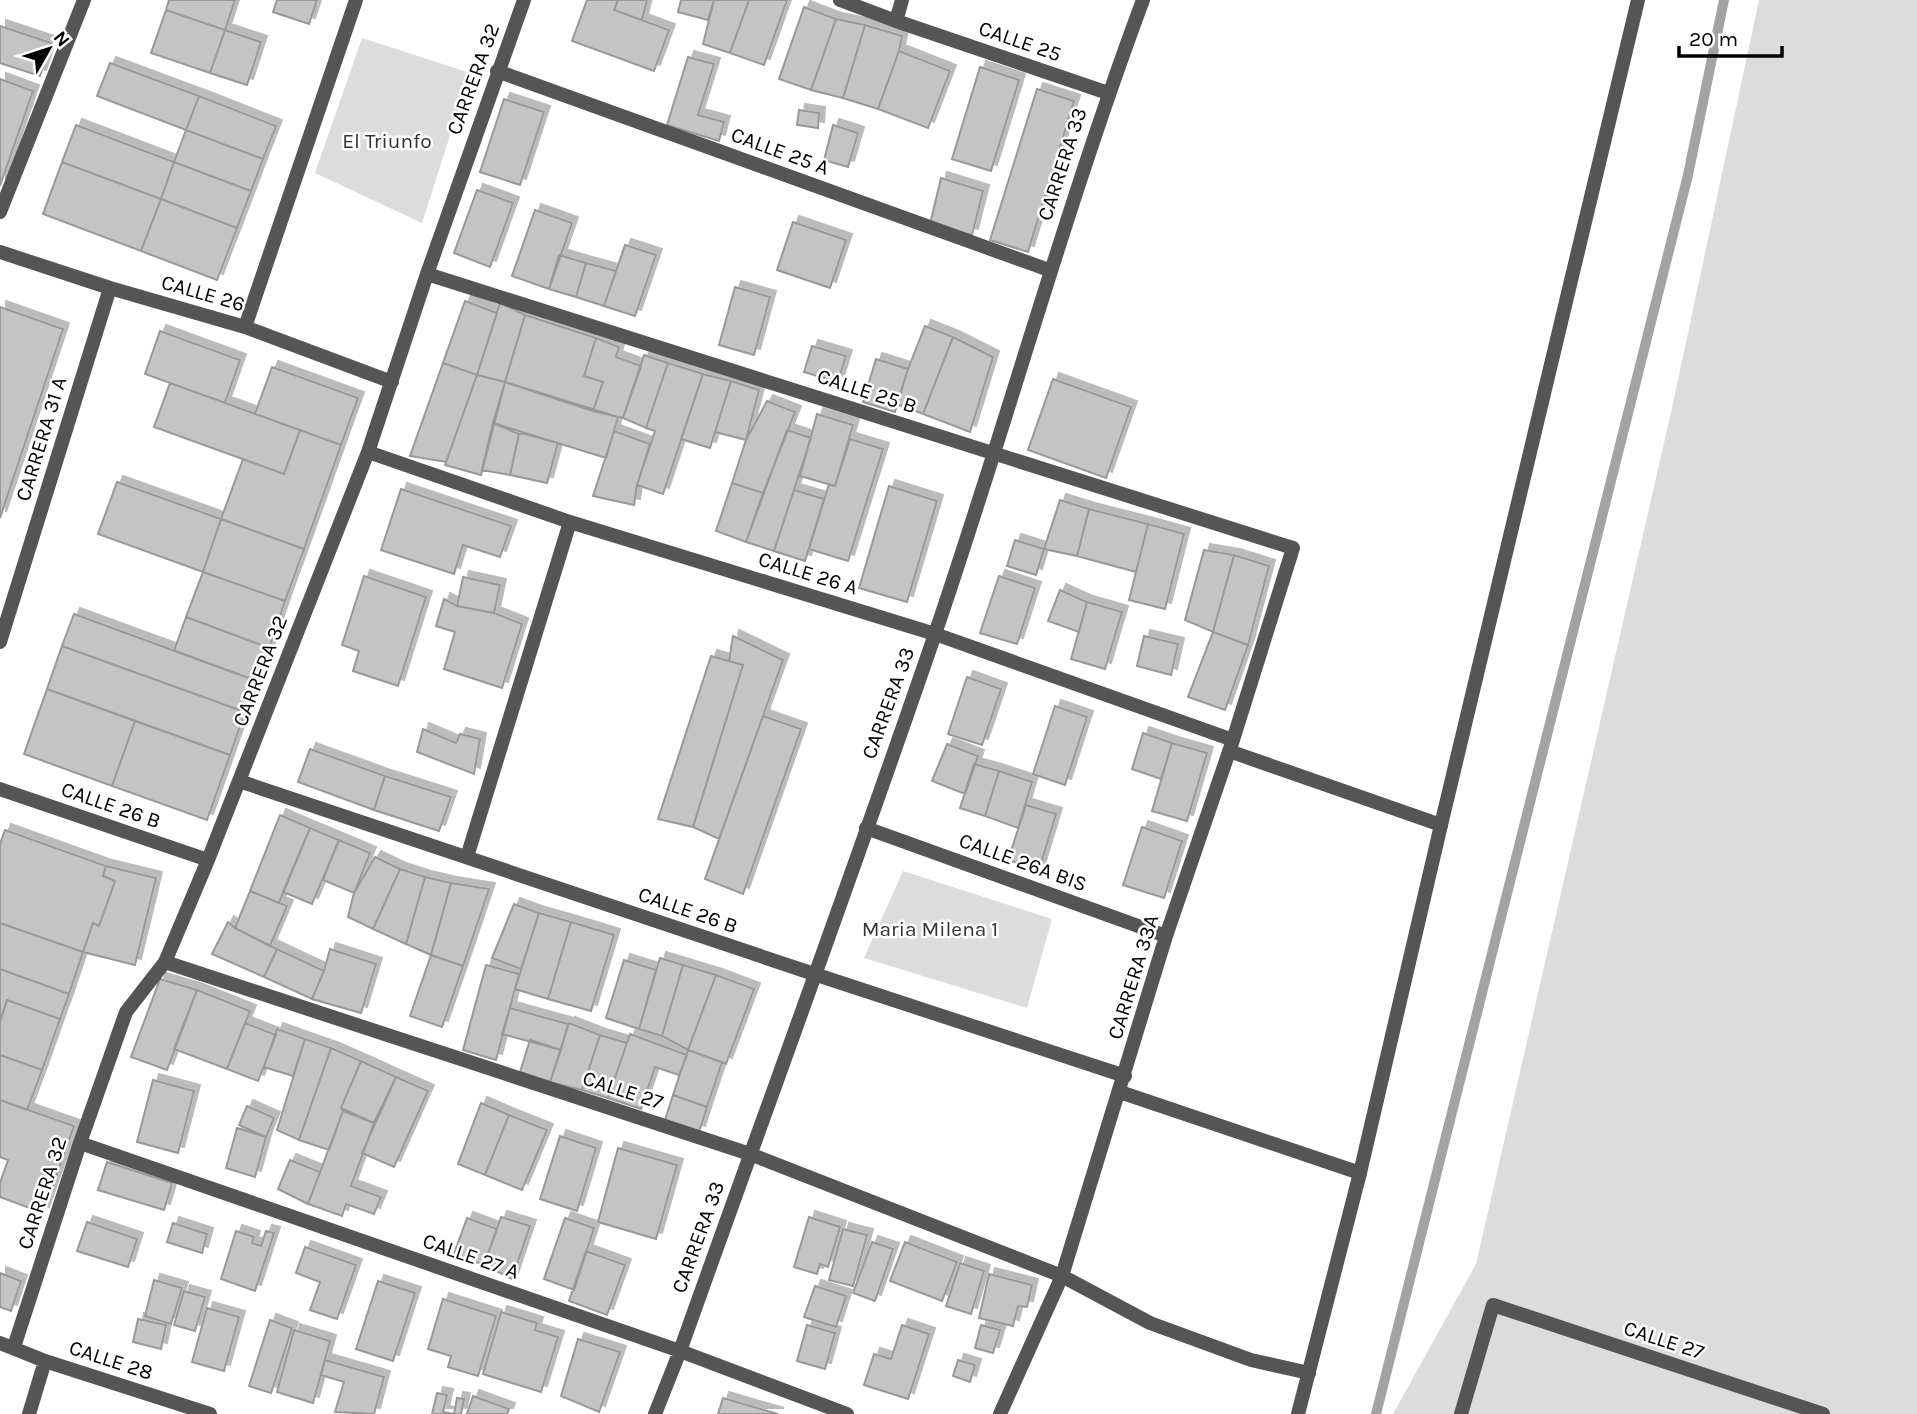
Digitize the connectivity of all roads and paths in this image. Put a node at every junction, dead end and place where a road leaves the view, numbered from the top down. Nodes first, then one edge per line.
1 (84, 0) edge
2 (356, 0) edge
3 (524, 0) edge
4 (840, 0) edge
5 (902, 0) edge
6 (1143, 0) edge
7 (1638, 0) edge
8 (896, 21) junction
9 (497, 71) junction
10 (1108, 93) junction
11 (0, 212) edge
12 (0, 252) edge
13 (1049, 270) junction
14 (427, 274) junction
15 (110, 288) junction
16 (245, 327) junction
17 (392, 382) junction
18 (368, 452) junction
19 (994, 453) junction
20 (570, 522) junction
21 (1293, 548) joint
22 (935, 634) junction
23 (0, 642) edge
24 (1231, 746) junction
25 (239, 781) junction
26 (0, 789) edge
27 (1441, 825) junction
28 (866, 828) junction
29 (467, 857) junction
30 (208, 860) junction
31 (1166, 936) junction
32 (165, 961) junction
33 (814, 974) junction
34 (1125, 1076) junction
35 (1120, 1092) junction
36 (80, 1143) junction
37 (750, 1154) junction
38 (1360, 1173) junction
39 (1062, 1276) junction
40 (7, 1345) edge
41 (680, 1351) junction
42 (45, 1361) junction
43 (1309, 1373) junction
44 (29, 1414) edge
45 (210, 1414) edge
46 (655, 1414) edge
47 (848, 1414) edge
48 (1000, 1414) edge
49 (1298, 1414) edge
50 (1461, 1414) edge
51 (1823, 1414) edge

1 - 11 street
2 - 16 street
3 - 9 street, CARRERA 32
4 - 8 street, CALLE 25
5 - 8 street
6 - 10 street, CARRERA 33
7 - 27 street
8 - 10 street, CALLE 25
9 - 13 street, CALLE 25 A
9 - 14 street, CARRERA 32
10 - 13 street, CARRERA 33
12 - 15 street, CALLE 26
13 - 19 street, CARRERA 33
14 - 17 street, CARRERA 32
14 - 19 street, CALLE 25 B
15 - 16 street, CALLE 26
15 - 23 street, CARRERA 31 A
16 - 17 street, CALLE 26
17 - 18 street, CARRERA 32
18 - 20 street, CALLE 26 A
18 - 25 street, CARRERA 32
19 - 21 street, CALLE 25 B
19 - 22 street, CARRERA 33
20 - 22 street, CALLE 26 A
20 - 29 street
21 - 24 street, CARRERA 33A
22 - 24 street, CALLE 26 A
22 - 28 street, CARRERA 33
24 - 27 street, CALLE 26 A
24 - 31 street, CARRERA 33A
25 - 29 street, CALLE 26 B
25 - 30 street, CARRERA 32
26 - 30 street, CALLE 26 B
27 - 38 street
28 - 31 street, CALLE 26A BIS
28 - 33 street, CARRERA 33
29 - 33 street, CALLE 26 B
30 - 32 street, CARRERA 32
31 - 34 street, CARRERA 33A
32 - 36 street, CARRERA 32
32 - 37 street, CALLE 27
33 - 34 street, CALLE 26 B
33 - 37 street, CARRERA 33
34 - 35 street, CARRERA 33A
35 - 38 street
35 - 39 street, CARRERA 33A
36 - 40 street, CARRERA 32
36 - 41 street, CALLE 27 A
37 - 39 street, CALLE 27
37 - 41 street, CARRERA 33
38 - 43 street
39 - 43 street, CALLE 27
39 - 48 street, CARRERA 33A
40 - 42 street, CALLE 28
41 - 46 street, CARRERA 33
41 - 47 street, CALLE 27 A
42 - 44 street
42 - 45 street, CALLE 28
43 - 49 street
50 - 51 street, CALLE 27

